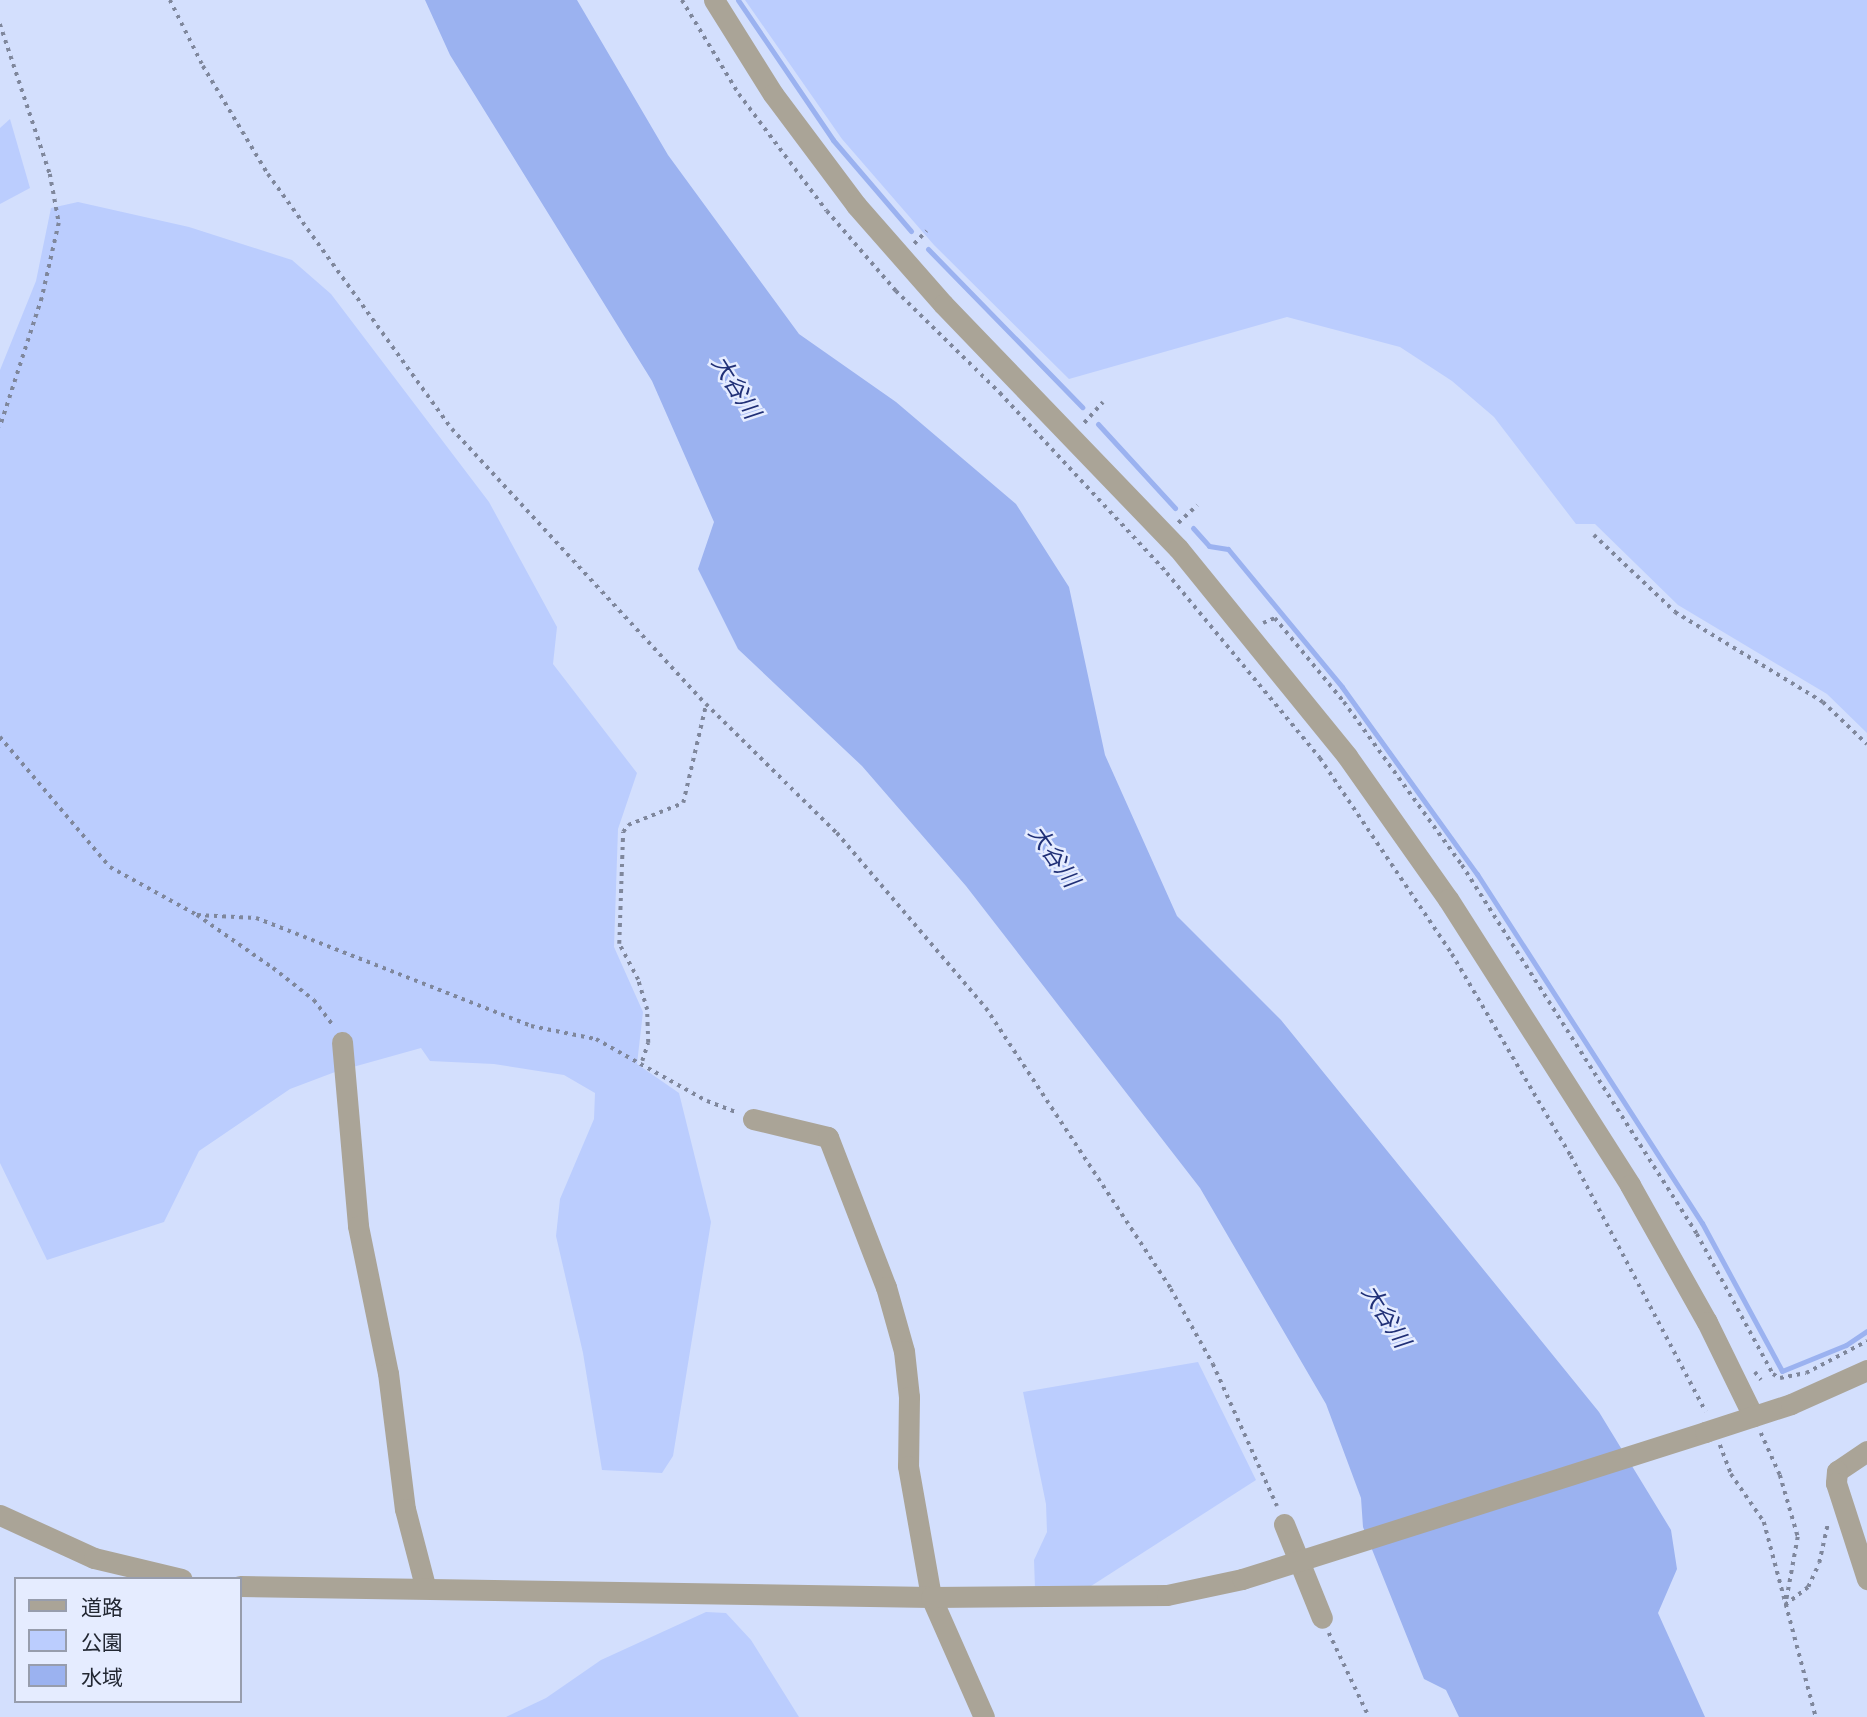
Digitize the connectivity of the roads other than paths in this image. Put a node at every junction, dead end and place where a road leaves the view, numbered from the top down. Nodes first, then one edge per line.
1 (714, 0) edge
2 (342, 1042) road end
3 (753, 1119) road end
4 (1867, 1370) edge
5 (1753, 1416) junction
6 (1867, 1451) edge
7 (0, 1515) edge
8 (1284, 1524) road end
9 (1301, 1560) junction
10 (175, 1577) edge
11 (1867, 1579) edge
12 (242, 1586) edge
13 (425, 1586) junction
14 (931, 1597) junction
15 (1322, 1618) road end
16 (984, 1717) edge

1 - 5 street
2 - 13 street
3 - 14 street
4 - 5 street
5 - 9 street
6 - 11 street
7 - 10 street
8 - 9 street
9 - 14 street
9 - 15 street
12 - 13 street
13 - 14 street
14 - 16 street

